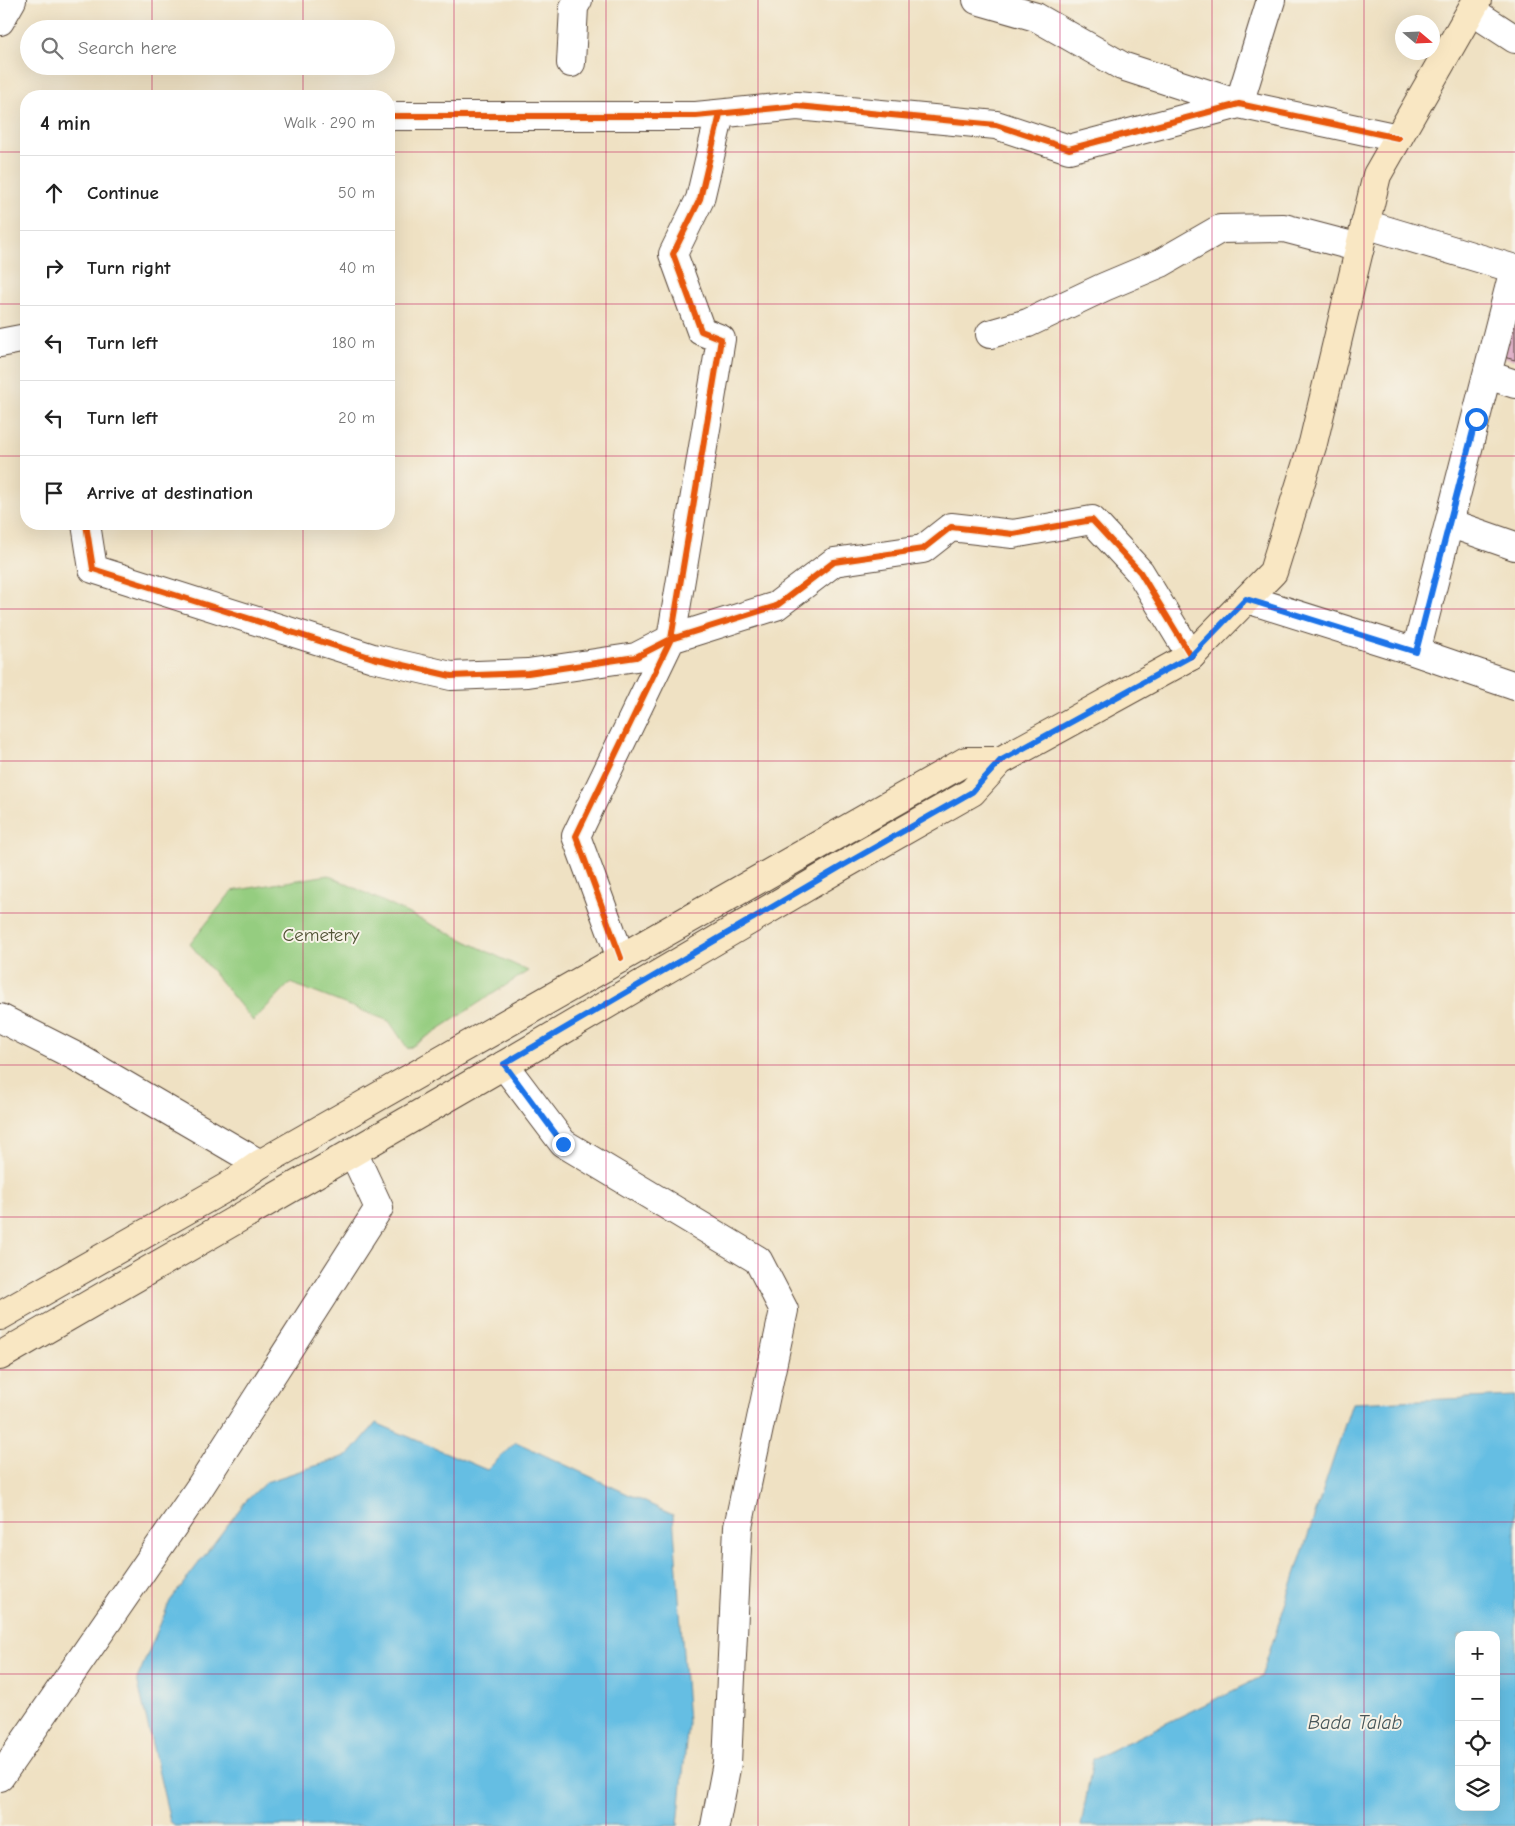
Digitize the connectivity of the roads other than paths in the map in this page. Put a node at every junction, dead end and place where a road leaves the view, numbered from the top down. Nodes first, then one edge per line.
1 (12, 0) edge
2 (578, 0) edge
3 (977, 0) edge
4 (1271, 0) edge
5 (1475, 5) edge
6 (0, 21) edge
7 (1515, 39) edge
8 (571, 63) dead end
9 (1238, 104) junction
10 (720, 114) junction
11 (395, 116) edge
12 (1398, 138) junction
13 (1362, 236) junction
14 (1515, 269) edge
15 (990, 334) dead end
16 (20, 339) edge
17 (0, 343) edge
18 (1488, 375) junction
19 (1515, 384) edge
20 (1449, 522) junction
21 (87, 530) edge
22 (1515, 546) edge
23 (1246, 599) junction
24 (671, 638) junction
25 (1416, 652) junction
26 (1191, 656) junction
27 (1515, 686) edge
28 (1000, 761) junction
29 (621, 958) junction
30 (0, 1018) edge
31 (504, 1064) junction
32 (353, 1152) junction
33 (260, 1164) junction
34 (0, 1316) edge
35 (0, 1356) edge
36 (0, 1777) edge
37 (715, 1826) edge

1 - 6 street
2 - 8 street
3 - 9 street
4 - 9 street
5 - 7 street
5 - 12 main road
9 - 10 street
9 - 12 street
10 - 11 street
10 - 24 street
12 - 13 main road
13 - 14 street
13 - 15 street
13 - 23 main road
14 - 18 street
16 - 17 street
18 - 19 street
18 - 20 street
20 - 22 street
20 - 25 street
21 - 24 street
23 - 25 street
23 - 26 main road
24 - 26 street
24 - 29 street
25 - 27 street
26 - 28 main road
28 - 29 main road
28 - 31 main road
29 - 33 main road
30 - 33 street
31 - 32 main road
31 - 37 street
32 - 35 main road
32 - 36 street
33 - 34 main road

